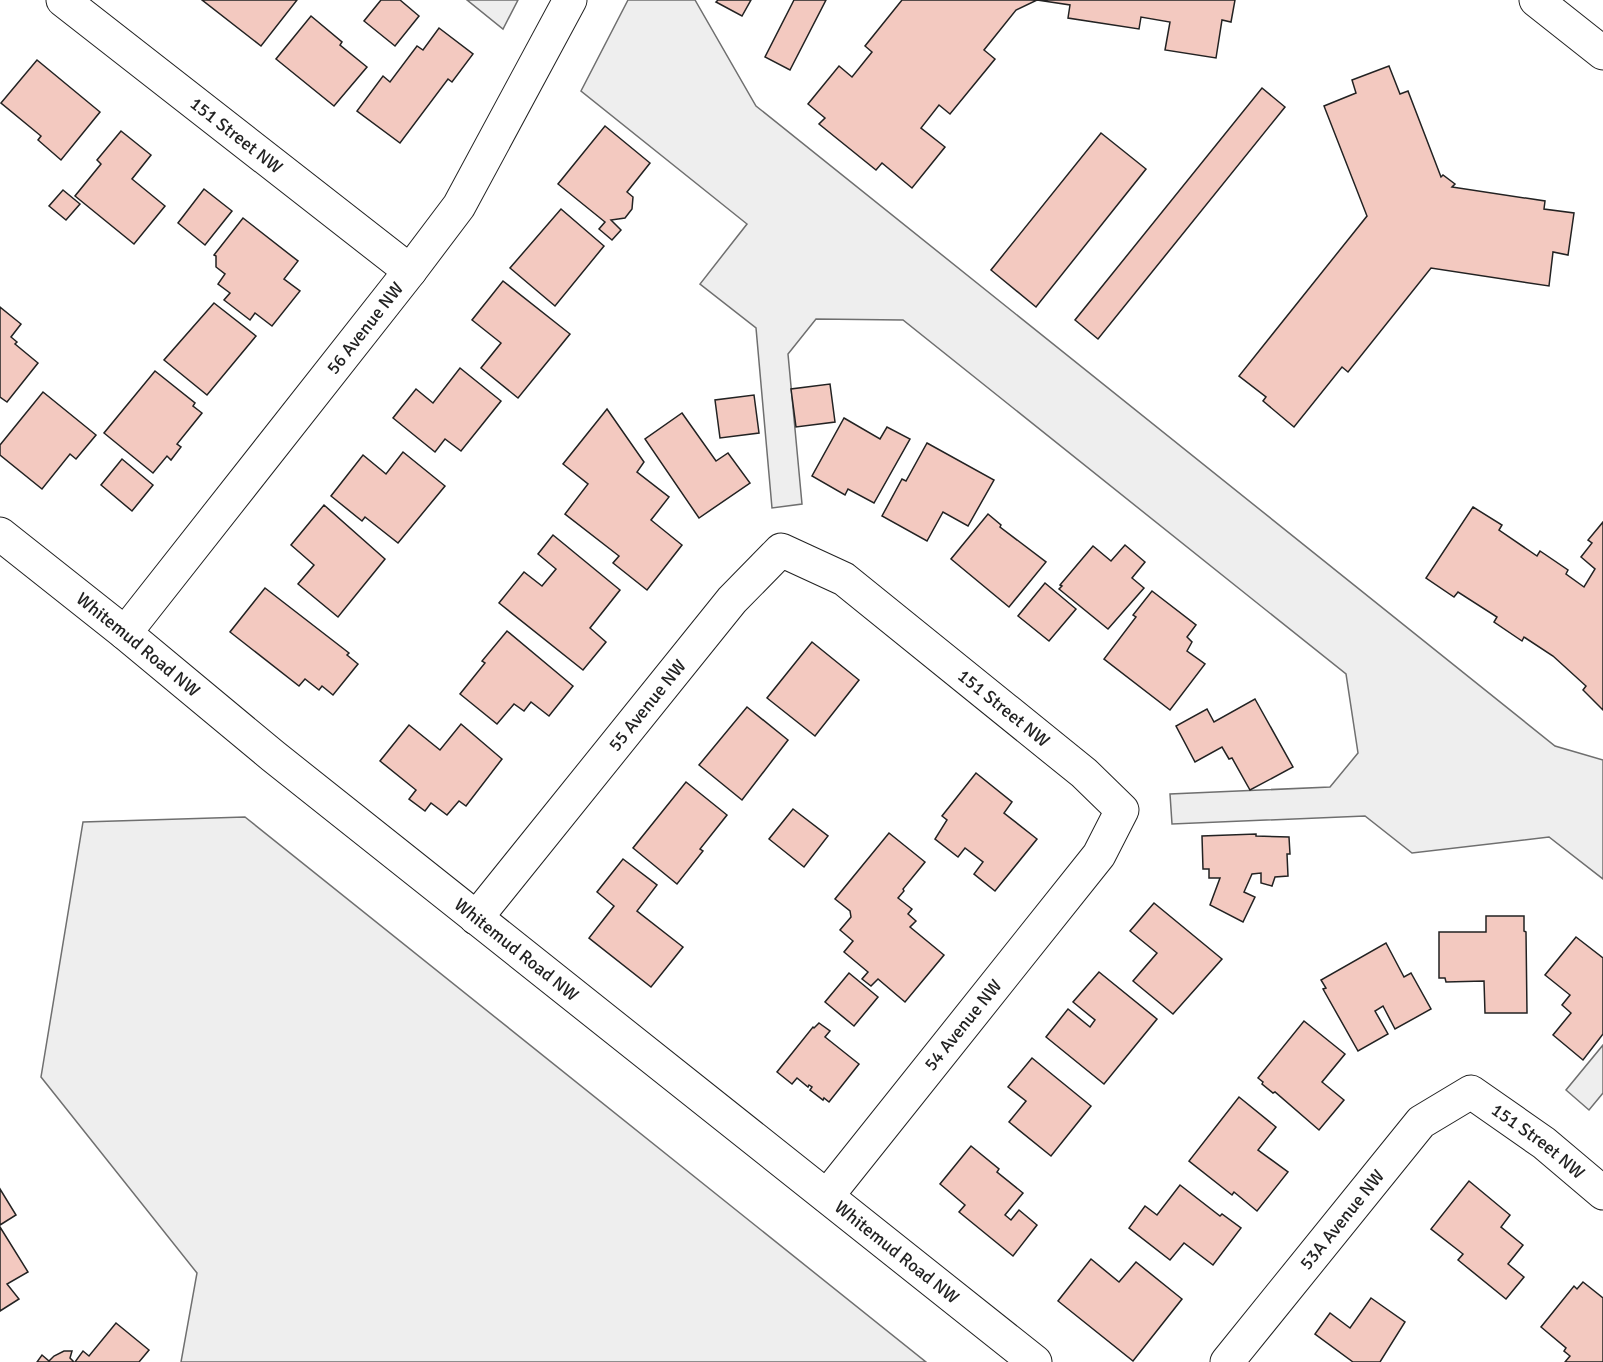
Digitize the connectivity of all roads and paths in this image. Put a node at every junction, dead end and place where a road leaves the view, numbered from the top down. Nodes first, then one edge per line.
1 (63, 0) edge
2 (570, 0) edge
3 (1536, 0) edge
4 (1603, 53) edge
5 (410, 271) junction
6 (0, 534) edge
7 (844, 579) joint
8 (125, 633) junction
9 (1099, 855) joint
10 (476, 918) junction
11 (1471, 1092) joint
12 (1603, 1193) edge
13 (827, 1196) junction
14 (1035, 1362) edge
15 (1227, 1362) edge

1 - 5 street, 151 Street NW
2 - 5 street, 56 Avenue NW
3 - 4 street
5 - 8 street, 56 Avenue NW
6 - 8 street, Whitemud Road NW
7 - 9 street, 151 Street NW
7 - 10 street, 55 Avenue NW
8 - 10 street, Whitemud Road NW
9 - 13 street, 54 Avenue NW
10 - 13 street, Whitemud Road NW
11 - 12 street, 151 Street NW
11 - 15 street, 53A Avenue NW
13 - 14 street, Whitemud Road NW

